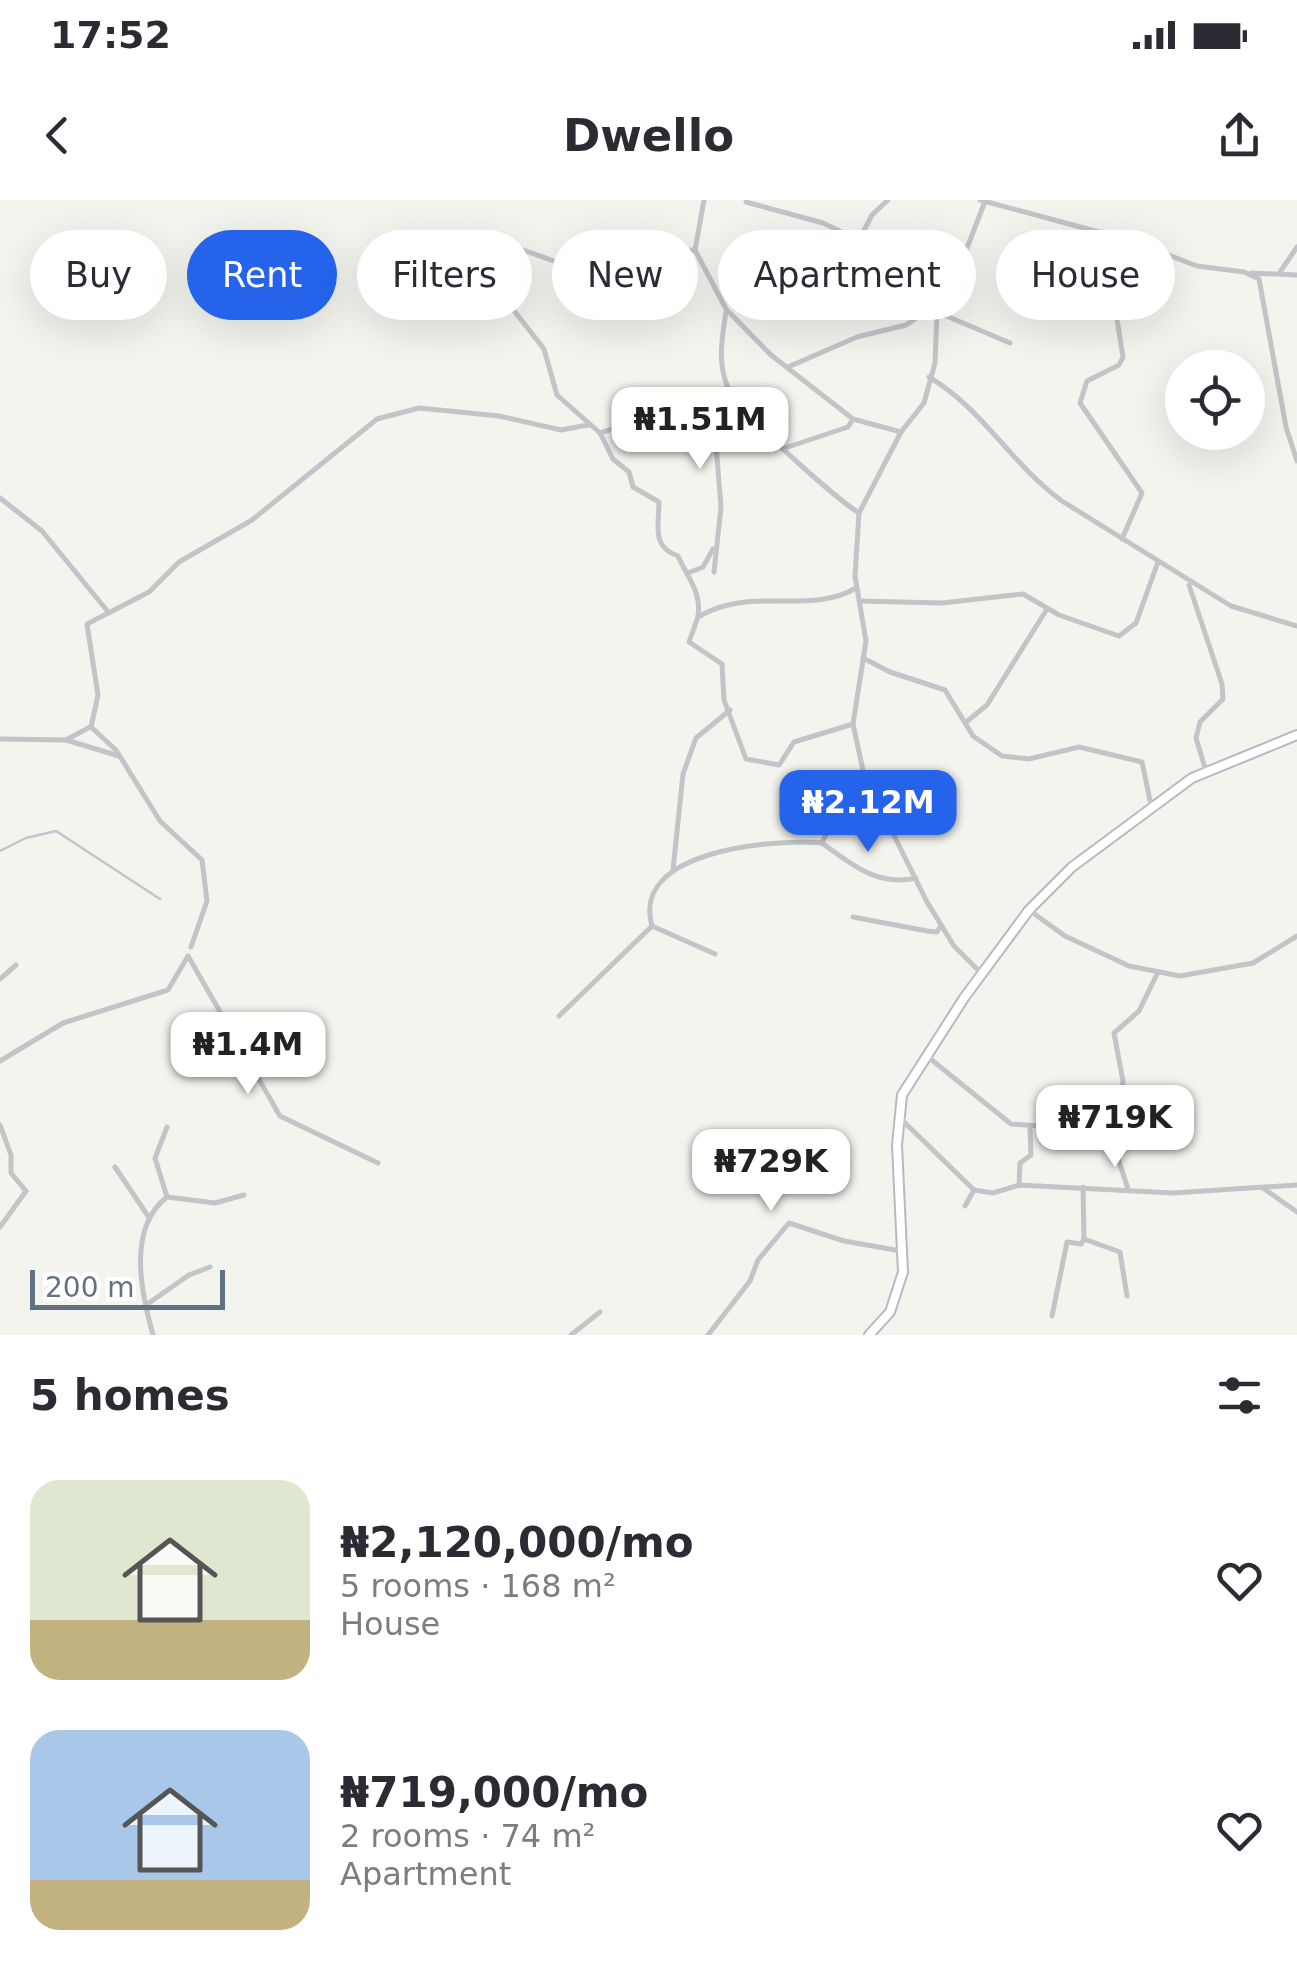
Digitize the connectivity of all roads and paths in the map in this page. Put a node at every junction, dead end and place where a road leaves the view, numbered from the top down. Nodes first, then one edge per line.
1 (704, 200) edge
2 (888, 200) edge
3 (993, 201) edge
4 (746, 202) edge
5 (982, 202) edge
6 (837, 230) edge
7 (865, 230) edge
8 (972, 230) edge
9 (1096, 230) edge
10 (698, 233) edge
11 (1297, 246) edge
12 (698, 256) edge
13 (1175, 258) edge
14 (552, 260) edge
15 (1280, 272) junction
16 (1251, 274) junction
17 (1297, 275) edge
18 (718, 294) edge
19 (724, 320) edge
20 (738, 320) edge
21 (915, 320) edge
22 (933, 320) edge
23 (957, 320) edge
24 (1118, 320) edge
25 (1010, 343) dead end
26 (788, 366) junction
27 (930, 378) junction
28 (740, 406) junction
29 (720, 416) junction
30 (853, 419) junction
31 (588, 425) junction
32 (901, 432) junction
33 (600, 433) junction
34 (785, 448) junction
35 (1297, 461) edge
36 (0, 498) edge
37 (860, 513) junction
38 (1122, 538) junction
39 (715, 547) junction
40 (1158, 562) junction
41 (714, 572) dead end
42 (688, 573) junction
43 (1188, 582) junction
44 (856, 588) junction
45 (858, 601) junction
46 (1047, 608) junction
47 (109, 613) junction
48 (698, 618) junction
49 (1297, 626) edge
50 (863, 658) junction
51 (730, 710) junction
52 (852, 724) junction
53 (965, 724) junction
54 (91, 727) junction
55 (1297, 735) edge
56 (0, 739) edge
57 (66, 740) junction
58 (119, 756) junction
59 (1206, 772) junction
60 (872, 791) junction
61 (1152, 805) junction
62 (822, 843) junction
63 (673, 870) junction
64 (916, 878) junction
65 (1029, 910) junction
66 (854, 917) dead end
67 (939, 924) junction
68 (652, 926) junction
69 (1297, 936) edge
70 (191, 947) dead end
71 (716, 954) dead end
72 (16, 965) dead end
73 (982, 974) junction
74 (1157, 974) junction
75 (0, 979) edge
76 (559, 1016) dead end
77 (926, 1054) junction
78 (0, 1061) edge
79 (1120, 1105) junction
80 (898, 1116) junction
81 (1185, 1120) dead end
82 (0, 1124) edge
83 (167, 1127) dead end
84 (1030, 1127) junction
85 (1066, 1128) dead end
86 (378, 1163) dead end
87 (115, 1167) dead end
88 (1297, 1184) edge
89 (1019, 1185) junction
90 (1083, 1187) junction
91 (1263, 1188) junction
92 (1128, 1189) junction
93 (974, 1190) junction
94 (244, 1195) dead end
95 (167, 1197) junction
96 (965, 1206) dead end
97 (1297, 1212) edge
98 (148, 1216) junction
99 (0, 1227) edge
100 (1084, 1240) junction
101 (904, 1251) junction
102 (210, 1267) dead end
103 (1127, 1296) dead end
104 (146, 1305) junction
105 (600, 1312) dead end
106 (1052, 1316) dead end
107 (873, 1332) edge
108 (152, 1335) edge
109 (571, 1335) edge
110 (708, 1335) edge
111 (885, 1335) edge

1 - 10 street
2 - 7 street
3 - 5 street
3 - 9 street
4 - 6 street
5 - 8 street
11 - 15 street
12 - 18 street
13 - 16 street
14 - 31 street
15 - 16 street
15 - 17 street
16 - 35 street
19 - 28 street
20 - 26 street
21 - 26 street
22 - 27 street
23 - 25 street
24 - 38 street
26 - 30 street
27 - 32 street
27 - 38 street
28 - 29 street
28 - 34 street
29 - 33 street
29 - 39 street
30 - 32 street
30 - 34 street
31 - 33 street
31 - 47 street
32 - 37 street
33 - 42 street
34 - 37 street
36 - 47 street
37 - 44 street
38 - 40 street
39 - 41 street
39 - 42 street
40 - 43 street
40 - 46 street
42 - 48 street
43 - 49 street
43 - 59 street
44 - 45 street
44 - 48 street
45 - 46 street
45 - 50 street
46 - 53 street
47 - 54 street
48 - 51 street
50 - 52 street
50 - 53 street
51 - 52 street
51 - 63 street
52 - 60 street
53 - 61 street
54 - 57 street
54 - 58 street
55 - 59 main road
56 - 57 street
57 - 58 street
58 - 70 street
59 - 61 main road
60 - 62 street
60 - 64 street
61 - 65 main road
62 - 63 street
62 - 64 street
63 - 68 street
64 - 67 street
65 - 73 main road
65 - 74 street
66 - 67 street
67 - 73 street
68 - 71 street
68 - 76 street
69 - 74 street
72 - 75 street
73 - 77 main road
74 - 79 street
77 - 80 main road
77 - 84 street
78 - 86 street
79 - 81 street
79 - 92 street
80 - 93 street
80 - 101 main road
82 - 99 street
83 - 95 street
84 - 85 street
84 - 89 street
87 - 98 street
88 - 91 street
89 - 90 street
89 - 93 street
90 - 92 street
90 - 100 street
91 - 92 street
91 - 97 street
93 - 96 street
94 - 95 street
95 - 98 street
98 - 104 street
100 - 103 street
100 - 106 street
101 - 107 main road
101 - 110 street
102 - 104 street
104 - 108 street
105 - 109 street
107 - 111 street

